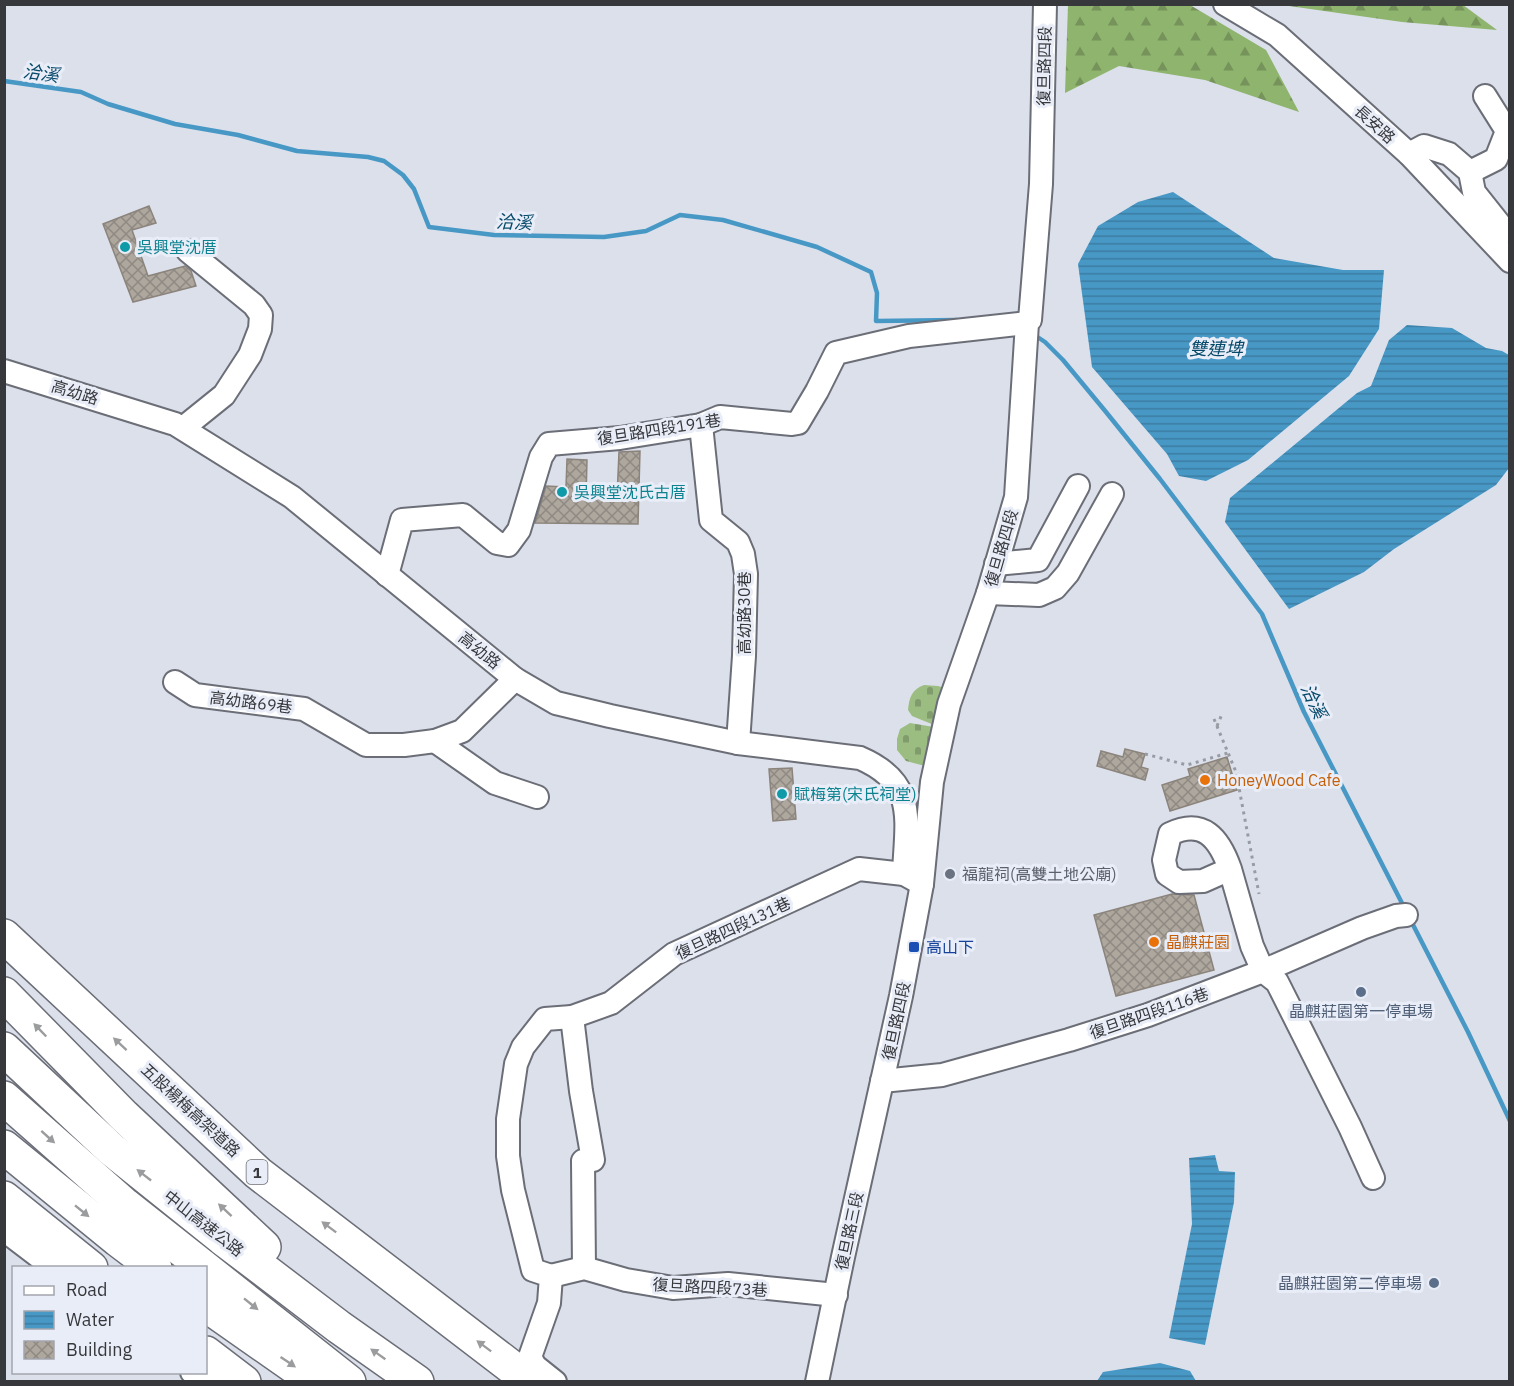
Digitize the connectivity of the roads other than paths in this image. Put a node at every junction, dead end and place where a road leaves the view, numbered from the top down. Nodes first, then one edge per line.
1 (1046, 4) edge
2 (1225, 4) edge
3 (1485, 96) dead end
4 (1508, 131) edge
5 (1409, 154) junction
6 (1470, 172) junction
7 (1509, 232) edge
8 (188, 251) dead end
9 (1509, 261) edge
10 (1029, 322) junction
11 (4, 371) edge
12 (700, 425) junction
13 (183, 428) junction
14 (1078, 486) dead end
15 (1112, 494) dead end
16 (996, 564) junction
17 (387, 575) junction
18 (988, 593) junction
19 (515, 679) junction
20 (175, 682) dead end
21 (435, 741) junction
22 (738, 743) junction
23 (537, 797) dead end
24 (1230, 869) dead end
25 (913, 879) junction
26 (1406, 915) dead end
27 (4, 936) edge
28 (1263, 971) junction
29 (4, 994) edge
30 (572, 1017) junction
31 (4, 1049) edge
32 (882, 1081) junction
33 (4, 1098) edge
34 (4, 1148) edge
35 (1373, 1178) dead end
36 (4, 1198) edge
37 (4, 1230) edge
38 (51, 1266) edge
39 (88, 1266) edge
40 (152, 1266) edge
41 (202, 1266) edge
42 (584, 1269) junction
43 (207, 1270) edge
44 (551, 1276) junction
45 (836, 1295) junction
46 (207, 1306) edge
47 (339, 1327) junction
48 (207, 1354) edge
49 (244, 1382) edge
50 (316, 1382) edge
51 (349, 1382) edge
52 (417, 1382) edge
53 (531, 1382) edge
54 (555, 1382) edge
55 (817, 1382) edge

1 - 10 street, 復旦路四段
2 - 5 street, 長安路
3 - 4 street
4 - 6 street
5 - 6 street
5 - 9 street, 長安路
6 - 7 street
8 - 13 street
10 - 12 street, 復旦路四段191巷
10 - 16 street, 復旦路四段
11 - 13 street, 高幼路
12 - 17 street, 復旦路四段191巷
12 - 22 street, 高幼路30巷
13 - 17 street, 高幼路
14 - 16 street
15 - 18 street
16 - 18 street, 復旦路四段
17 - 19 street, 高幼路
18 - 25 street, 復旦路四段
19 - 21 street, 高幼路69巷
19 - 22 street, 高幼路
20 - 21 street, 高幼路69巷
21 - 23 street
22 - 25 street, 高幼路
24 - 28 street
25 - 30 street, 復旦路四段131巷
25 - 32 street, 復旦路四段
26 - 28 street, 復旦路四段116巷
53 -> 27 highway, 五股楊梅高架道路 / 1
28 - 32 street, 復旦路四段116巷
28 - 35 street
47 -> 29 highway
30 - 42 street
30 - 44 street, 復旦路四段131巷
47 -> 31 highway, 中山高速公路
32 - 45 street, 復旦路三段
33 -> 41 highway, 中山高速公路
34 -> 40 highway
36 - 39 highway
37 - 38 street
42 - 44 street, 復旦路四段73巷
42 - 45 street, 復旦路四段73巷
43 -> 51 highway, 中山高速公路
44 - 54 street
45 - 55 street, 復旦路三段
46 -> 50 highway
52 -> 47 highway, 中山高速公路
48 - 49 highway

